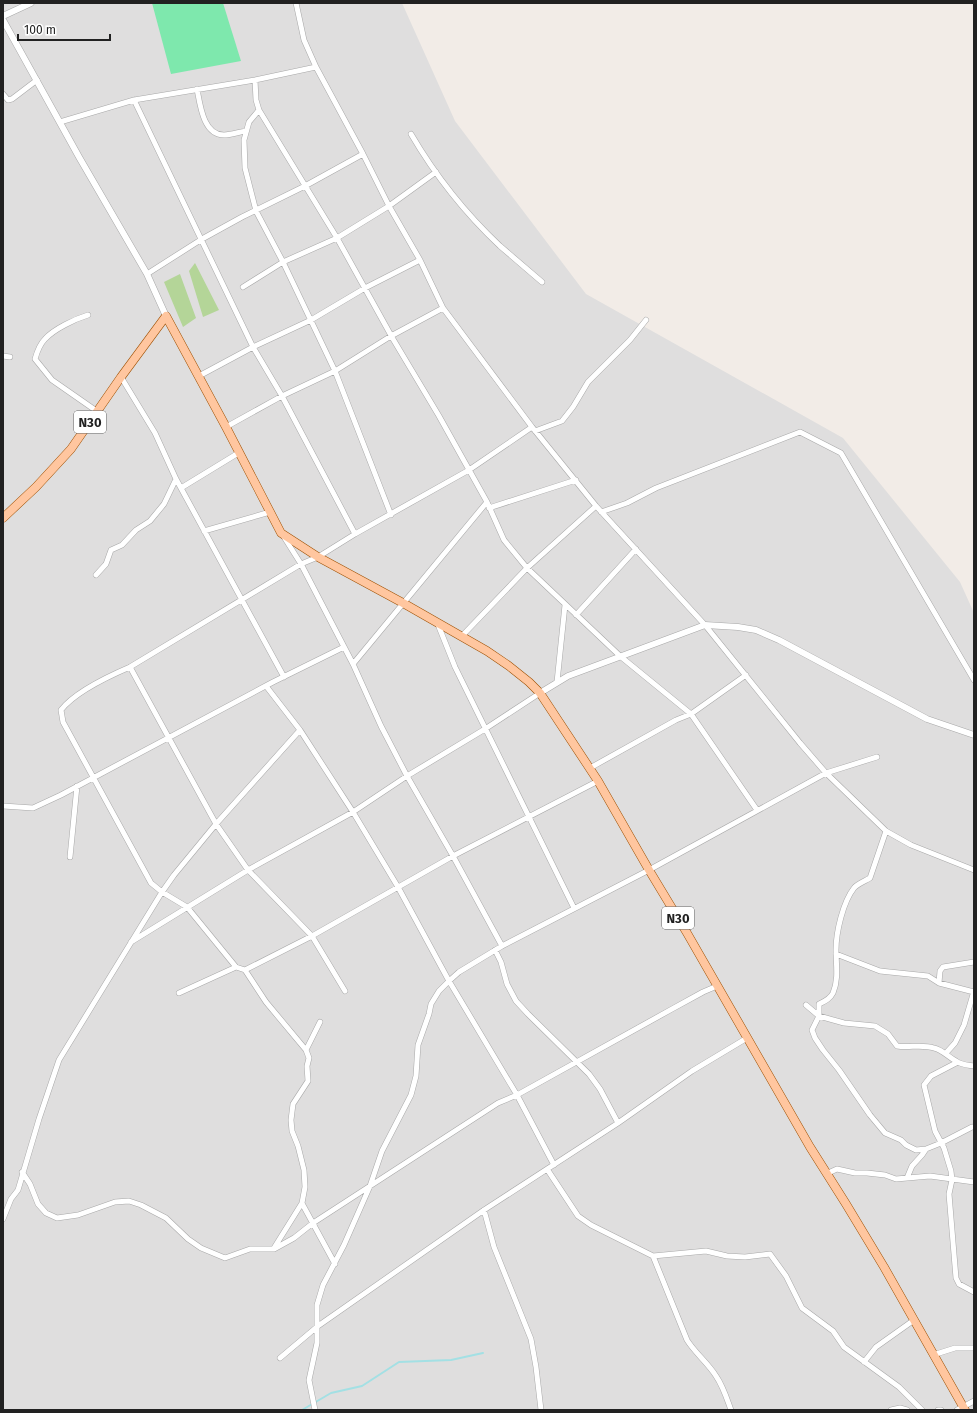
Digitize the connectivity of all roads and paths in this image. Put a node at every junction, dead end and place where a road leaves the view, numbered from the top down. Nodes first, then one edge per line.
1 (31, 3) edge
2 (296, 3) edge
3 (3, 16) edge
4 (3, 20) edge
5 (316, 67) junction
6 (36, 80) junction
7 (255, 80) junction
8 (197, 89) junction
9 (3, 94) edge
10 (134, 100) junction
11 (259, 110) junction
12 (60, 122) junction
13 (246, 131) junction
14 (412, 134) dead end
15 (363, 154) junction
16 (436, 172) junction
17 (305, 186) junction
18 (389, 206) junction
19 (256, 211) junction
20 (337, 238) junction
21 (202, 240) junction
22 (420, 260) junction
23 (283, 262) junction
24 (147, 274) junction
25 (542, 282) dead end
26 (242, 287) dead end
27 (365, 288) junction
28 (443, 308) junction
29 (88, 315) dead end
30 (166, 316) junction
31 (311, 320) junction
32 (646, 320) dead end
33 (391, 336) junction
34 (253, 347) junction
35 (3, 356) edge
36 (10, 357) dead end
37 (335, 371) junction
38 (199, 376) junction
39 (120, 377) junction
40 (282, 396) junction
41 (98, 412) junction
42 (226, 427) junction
43 (534, 429) junction
44 (240, 452) junction
45 (469, 470) junction
46 (176, 479) junction
47 (576, 480) junction
48 (181, 488) junction
49 (486, 502) junction
50 (596, 506) junction
51 (489, 508) junction
52 (270, 512) junction
53 (601, 512) junction
54 (391, 515) junction
55 (3, 518) edge
56 (204, 531) junction
57 (281, 533) junction
58 (355, 534) junction
59 (636, 549) junction
60 (318, 557) junction
61 (301, 564) junction
62 (527, 568) junction
63 (96, 575) dead end
64 (242, 600) junction
65 (403, 603) junction
66 (565, 605) junction
67 (576, 615) junction
68 (437, 622) junction
69 (705, 625) junction
70 (461, 637) junction
71 (344, 647) junction
72 (620, 656) junction
73 (353, 664) junction
74 (130, 667) junction
75 (746, 675) junction
76 (284, 677) junction
77 (974, 680) edge
78 (557, 682) junction
79 (266, 686) junction
80 (540, 693) junction
81 (691, 714) junction
82 (486, 729) junction
83 (300, 730) junction
84 (974, 735) edge
85 (167, 738) junction
86 (878, 757) dead end
87 (590, 768) junction
88 (826, 773) junction
89 (407, 776) junction
90 (94, 777) junction
91 (598, 781) junction
92 (77, 786) junction
93 (3, 806) edge
94 (757, 810) junction
95 (353, 812) junction
96 (528, 817) junction
97 (216, 824) junction
98 (886, 831) junction
99 (453, 856) junction
100 (70, 857) dead end
101 (248, 870) junction
102 (648, 870) junction
103 (974, 870) edge
104 (398, 888) junction
105 (162, 892) junction
106 (187, 908) junction
107 (574, 908) junction
108 (312, 936) junction
109 (130, 943) junction
110 (502, 946) junction
111 (495, 950) junction
112 (836, 954) junction
113 (974, 962) edge
114 (236, 967) junction
115 (245, 970) junction
116 (449, 980) junction
117 (939, 984) junction
118 (718, 986) junction
119 (345, 992) dead end
120 (974, 992) edge
121 (179, 994) dead end
122 (806, 1005) dead end
123 (819, 1016) junction
124 (320, 1022) dead end
125 (747, 1038) junction
126 (306, 1050) junction
127 (946, 1053) junction
128 (577, 1061) junction
129 (956, 1062) junction
130 (974, 1066) edge
131 (516, 1095) junction
132 (618, 1123) junction
133 (972, 1127) dead end
134 (941, 1143) junction
135 (926, 1149) junction
136 (554, 1165) junction
137 (547, 1170) junction
138 (22, 1172) junction
139 (826, 1174) junction
140 (907, 1178) junction
141 (952, 1180) junction
142 (974, 1182) edge
143 (370, 1186) junction
144 (302, 1203) junction
145 (484, 1210) junction
146 (3, 1220) edge
147 (313, 1223) junction
148 (274, 1249) junction
149 (653, 1256) junction
150 (335, 1264) junction
151 (974, 1292) edge
152 (914, 1320) junction
153 (318, 1326) junction
154 (974, 1348) edge
155 (933, 1355) junction
156 (280, 1358) dead end
157 (864, 1362) junction
158 (974, 1402) edge
159 (961, 1409) edge
160 (315, 1410) edge
161 (541, 1410) edge
162 (732, 1410) edge
163 (891, 1410) edge
164 (907, 1410) edge
165 (922, 1410) edge
166 (938, 1410) edge
167 (941, 1410) edge

1 - 3 street
2 - 5 street
4 - 6 street
5 - 7 street
5 - 15 street
6 - 9 street
6 - 12 street
7 - 8 street
7 - 11 street
8 - 10 street
8 - 13 street
10 - 12 street
10 - 21 street
11 - 13 street
11 - 17 street
12 - 24 street
13 - 19 street
14 - 16 street
15 - 17 street
15 - 18 street
16 - 18 street
16 - 25 street
17 - 19 street
17 - 20 street
18 - 20 street
18 - 22 street
19 - 21 street
19 - 23 street
20 - 23 street
20 - 27 street
21 - 24 street
21 - 34 street
22 - 27 street
22 - 28 street
23 - 26 street
23 - 31 street
24 - 30 street
27 - 31 street
27 - 33 street
28 - 33 street
28 - 43 street
29 - 41 street
30 - 38 main road, N30
30 - 39 main road, N30
31 - 34 street
31 - 37 street
32 - 43 street
33 - 37 street
33 - 45 street
34 - 38 street
34 - 40 street
35 - 36 street
37 - 40 street
37 - 54 street
38 - 42 main road, N30
39 - 41 main road, N30
39 - 46 street
40 - 42 street
40 - 58 street
41 - 55 main road, N30
42 - 44 main road, N30
43 - 45 street
43 - 47 street
44 - 48 street
44 - 52 main road, N30
45 - 49 street
45 - 54 street
46 - 48 street
46 - 63 street
47 - 50 street
47 - 51 street
48 - 56 street
49 - 51 street
49 - 65 street
50 - 53 street
50 - 62 street
51 - 62 street
52 - 56 street
52 - 57 main road, N30
53 - 59 street
53 - 77 street
54 - 58 street
56 - 64 street
57 - 60 main road, N30
57 - 61 street
58 - 60 street
59 - 67 street
59 - 69 street
60 - 61 street
60 - 65 main road, N30
61 - 64 street
61 - 71 street
62 - 66 street
62 - 70 street
64 - 74 street
64 - 76 street
65 - 68 main road, N30
65 - 73 street
66 - 67 street
66 - 78 street
67 - 72 street
68 - 70 main road, N30
68 - 82 street
69 - 72 street
69 - 75 street
69 - 84 street
70 - 80 main road, N30
71 - 73 street
71 - 76 street
72 - 78 street
72 - 81 street
73 - 89 street
74 - 85 street
74 - 90 street
75 - 81 street
75 - 88 street
76 - 79 street
78 - 80 street
79 - 83 street
79 - 85 street
80 - 82 street
80 - 87 main road, N30
81 - 87 street
81 - 94 street
82 - 89 street
82 - 96 street
83 - 95 street
83 - 97 street
85 - 90 street
85 - 97 street
86 - 88 street
87 - 91 main road, N30
88 - 94 street
88 - 98 street
89 - 95 street
89 - 99 street
90 - 92 street
90 - 105 street
91 - 96 street
91 - 102 main road, N30
92 - 93 street
92 - 100 street
94 - 102 street
95 - 101 street
95 - 104 street
96 - 99 street
96 - 107 street
97 - 101 street
97 - 105 street
98 - 103 street
98 - 112 street
99 - 104 street
99 - 110 street
101 - 106 street
101 - 108 street
102 - 107 street
102 - 118 main road, N30
104 - 108 street
104 - 116 street
105 - 106 street
105 - 109 street
106 - 109 street
106 - 114 street
107 - 110 street
108 - 115 street
108 - 119 street
109 - 138 street
110 - 111 street
111 - 116 street
111 - 128 street
112 - 117 street
112 - 123 street
113 - 117 street
114 - 115 street
114 - 121 street
115 - 126 street
116 - 131 street
116 - 143 street
117 - 120 street
118 - 125 main road, N30
118 - 128 street
120 - 127 street
122 - 123 street
123 - 127 street
123 - 135 street
124 - 126 street
125 - 132 street
125 - 139 main road, N30
126 - 144 street
127 - 129 street
128 - 131 street
128 - 132 street
129 - 130 street
129 - 134 street
131 - 136 street
131 - 143 street
132 - 136 street
133 - 134 street
134 - 135 street
134 - 141 street
135 - 140 street
136 - 137 street
137 - 145 street
137 - 149 street
138 - 146 street
138 - 148 street
139 - 140 street
139 - 152 main road, N30
140 - 141 street
141 - 142 street
141 - 151 street
143 - 147 street
143 - 150 street
144 - 147 street
144 - 148 street
145 - 153 street
145 - 161 street
147 - 148 street
147 - 150 street
149 - 157 street
149 - 162 street
150 - 153 street
152 - 155 main road, N30
152 - 157 street
153 - 156 street
153 - 160 street
154 - 155 street
155 - 159 main road, N30
157 - 165 street
158 - 159 street
163 - 164 street
166 - 167 street

